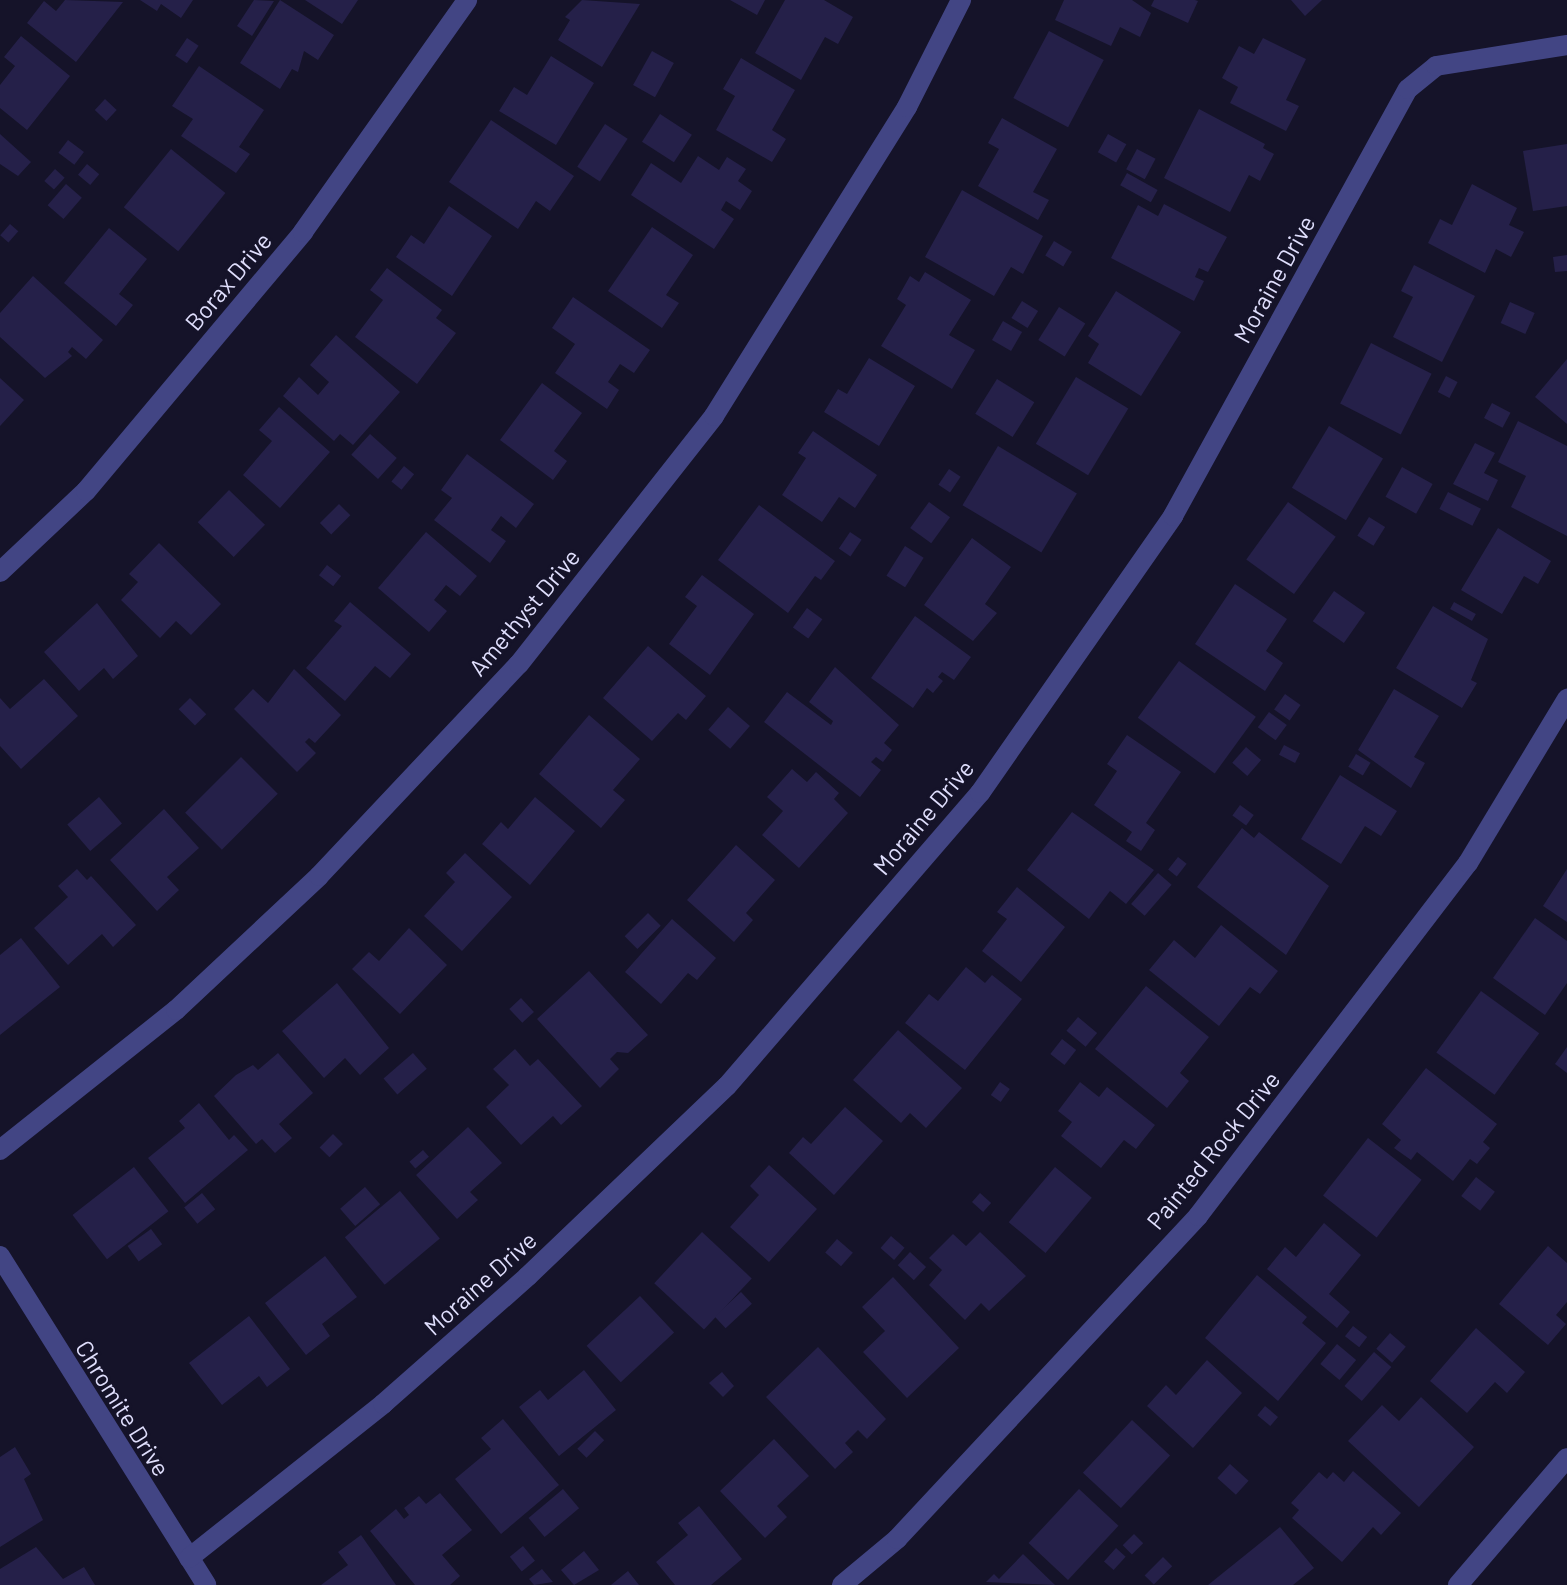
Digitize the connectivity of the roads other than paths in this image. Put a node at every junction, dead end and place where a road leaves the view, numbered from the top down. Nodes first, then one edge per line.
1 (467, 0) edge
2 (961, 0) edge
3 (1567, 45) edge
4 (0, 572) edge
5 (1567, 699) edge
6 (0, 1150) edge
7 (0, 1256) edge
8 (1567, 1458) edge
9 (189, 1558) junction
10 (206, 1585) edge
11 (842, 1585) edge
12 (1458, 1585) edge

1 - 4 street, Borax Drive
2 - 6 street, Amethyst Drive
3 - 9 street, Moraine Drive
5 - 11 street, Painted Rock Drive
7 - 9 street, Chromite Drive
8 - 12 street
9 - 10 street, Chromite Drive

